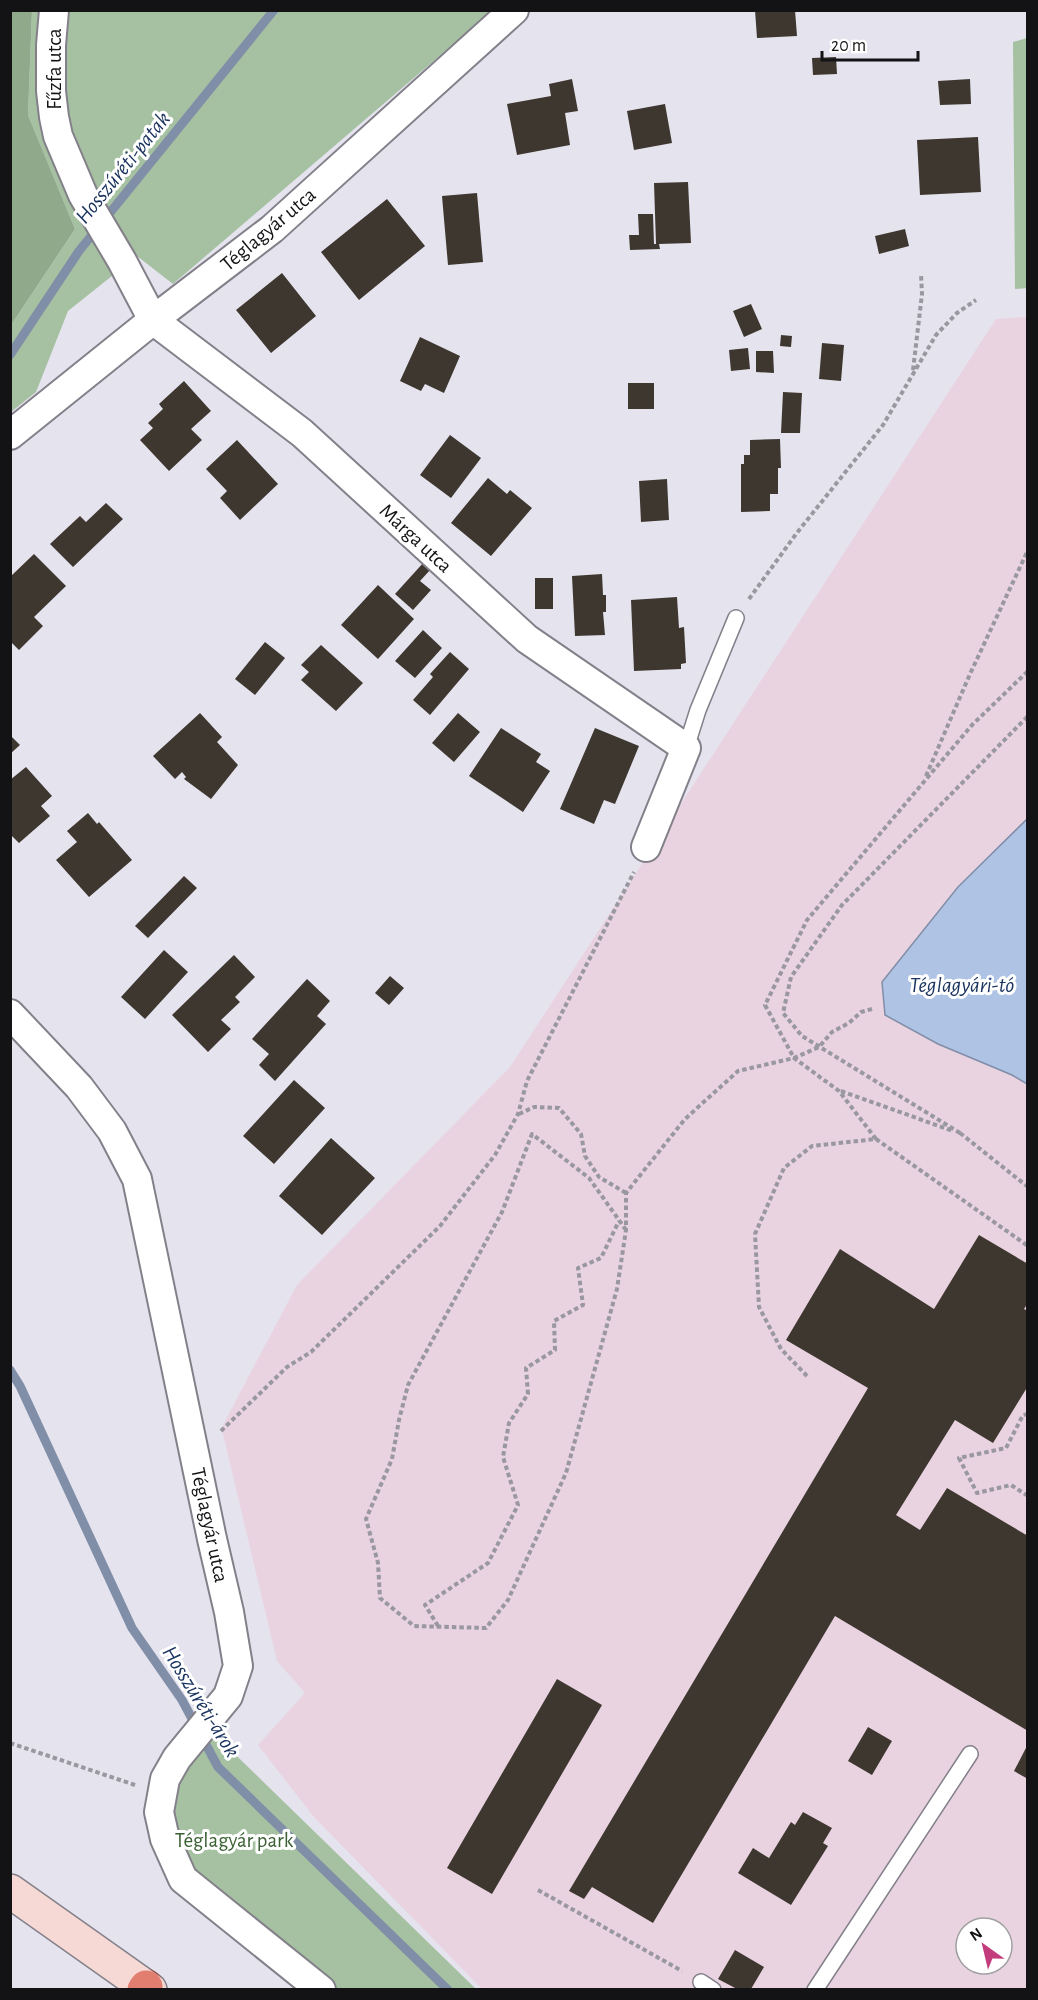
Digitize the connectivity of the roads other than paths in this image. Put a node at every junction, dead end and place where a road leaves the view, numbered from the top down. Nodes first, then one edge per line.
1 (54, 10) edge
2 (514, 10) edge
3 (153, 320) junction
4 (10, 435) edge
5 (736, 618) road end
6 (686, 748) junction
7 (646, 847) road end
8 (10, 1014) edge
9 (970, 1754) dead end
10 (10, 1892) edge
11 (147, 1988) edge
12 (321, 1989) edge
13 (815, 1989) edge

1 - 3 street, Fűzfa utca
2 - 3 street, Téglagyár utca
3 - 4 street, Téglagyár utca
3 - 6 street, Márga utca
5 - 6 lane
6 - 7 street
8 - 12 street, Téglagyár utca
9 - 13 lane
10 - 11 main road

